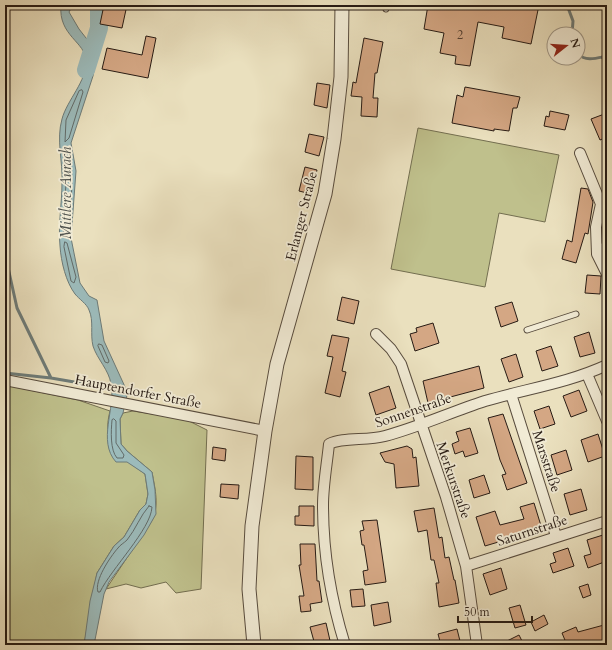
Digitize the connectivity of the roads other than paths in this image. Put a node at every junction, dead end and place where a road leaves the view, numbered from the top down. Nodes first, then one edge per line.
1 (342, 5) edge
2 (580, 153) dead end
3 (604, 205) edge
4 (607, 246) edge
5 (597, 254) junction
6 (607, 274) edge
7 (576, 314) dead end
8 (527, 330) dead end
9 (376, 334) dead end
10 (607, 365) edge
11 (587, 374) junction
12 (5, 380) edge
13 (511, 394) junction
14 (607, 421) edge
15 (420, 425) junction
16 (265, 431) junction
17 (607, 520) edge
18 (556, 536) junction
19 (466, 566) junction
20 (254, 645) edge
21 (345, 645) edge
22 (477, 645) edge

1 - 16 street, Erlanger Straße
2 - 3 street
3 - 5 street
4 - 5 street
5 - 6 street
7 - 8 lane
9 - 15 street, Merkurstraße
10 - 11 street, Sonnenstraße
11 - 13 street, Sonnenstraße
11 - 14 street
12 - 16 street, Hauptendorfer Straße
13 - 15 street, Sonnenstraße
13 - 18 street, Marsstraße
15 - 19 street, Merkurstraße
15 - 21 street, Sonnenstraße
16 - 20 street, Erlanger Straße
17 - 18 street, Saturnstraße
18 - 19 street, Saturnstraße
19 - 22 street, Merkurstraße

